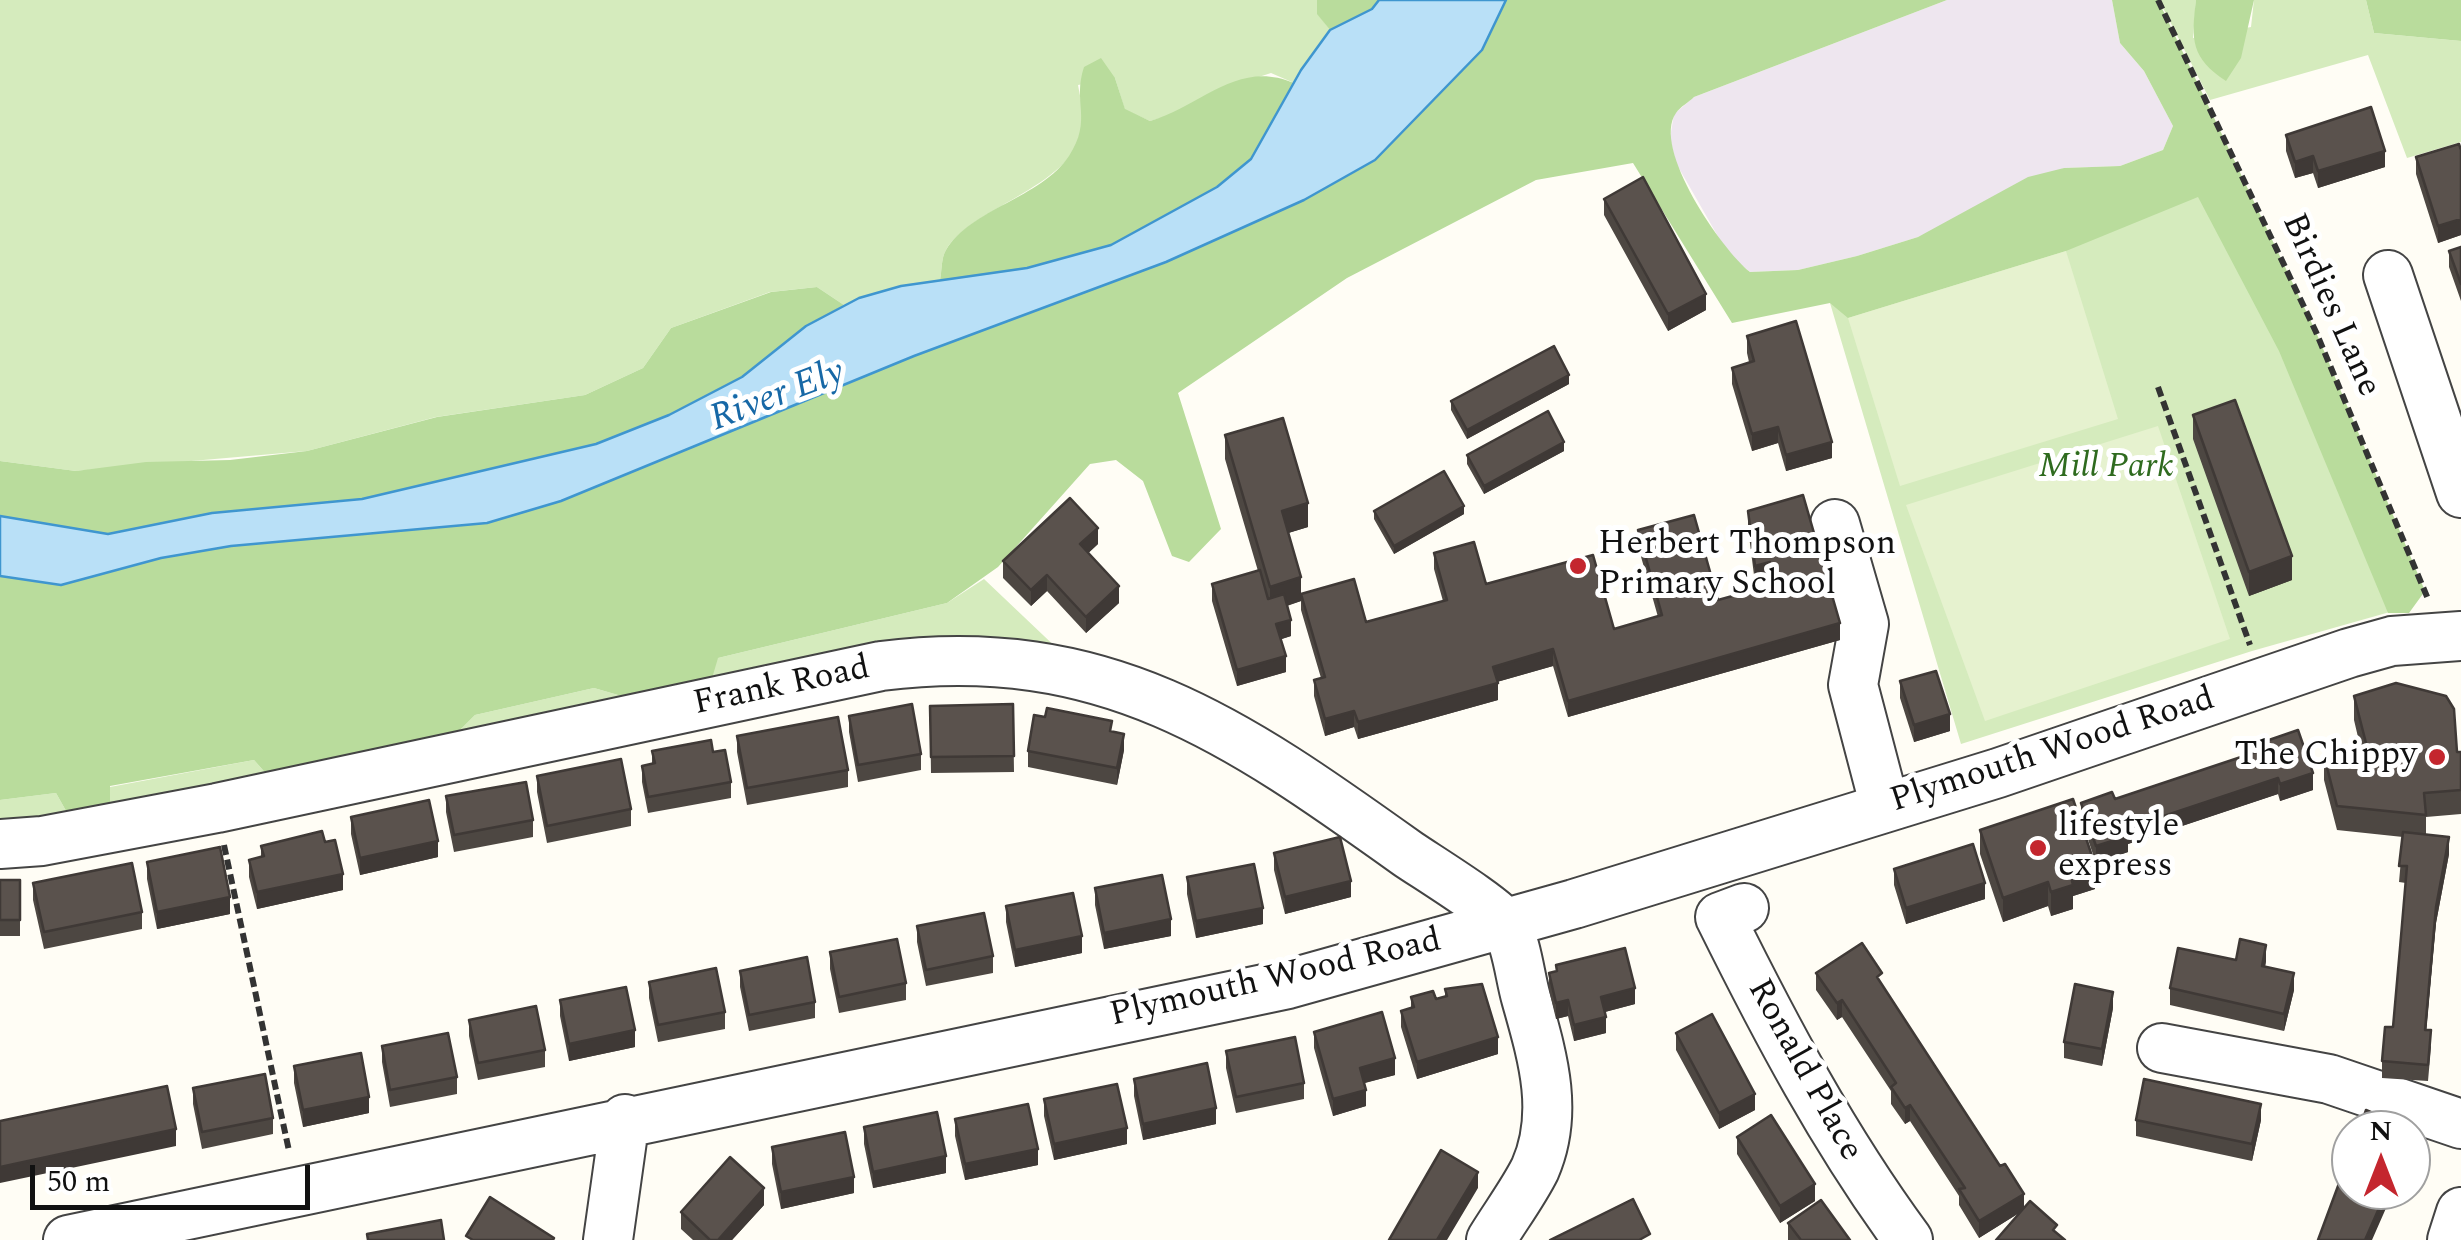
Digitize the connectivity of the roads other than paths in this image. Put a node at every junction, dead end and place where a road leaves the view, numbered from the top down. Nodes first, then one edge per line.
1 (2388, 275) dead end
2 (2461, 492) edge
3 (1835, 524) dead end
4 (2452, 637) edge
5 (1885, 807) junction
6 (0, 844) edge
7 (1744, 908) dead end
8 (1506, 924) junction
9 (2162, 1048) dead end
10 (625, 1120) junction
11 (2461, 1124) edge
12 (68, 1240) edge
13 (608, 1240) edge
14 (1491, 1240) edge
15 (1908, 1240) edge

1 - 2 street
3 - 5 street
4 - 5 street, Plymouth Wood Road
5 - 8 street, Plymouth Wood Road
6 - 8 street, Frank Road
7 - 15 street, Ronald Place
8 - 10 street, Plymouth Wood Road
8 - 14 street
9 - 11 street
10 - 12 street, Plymouth Wood Road
10 - 13 street

